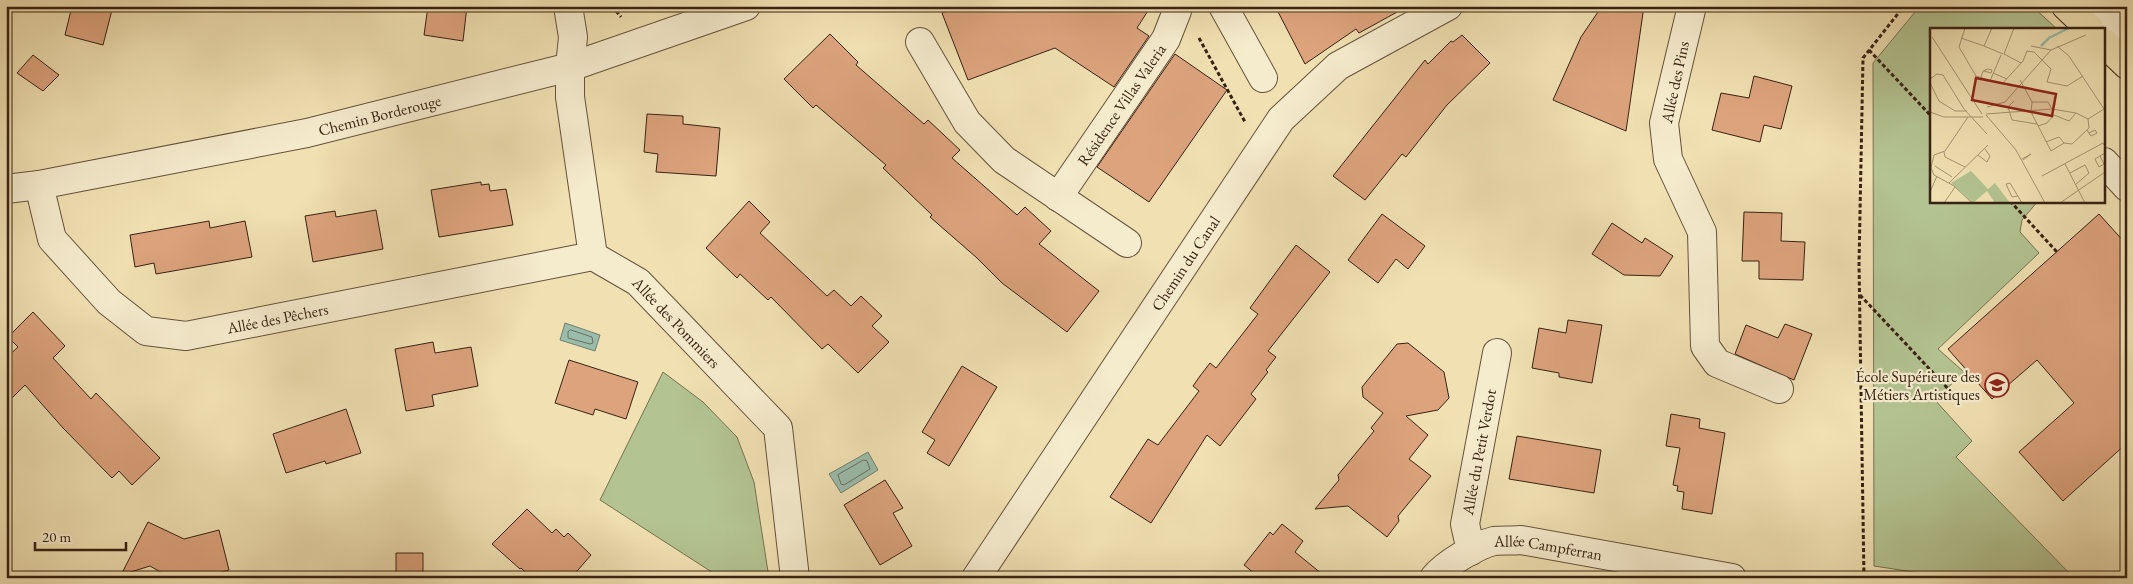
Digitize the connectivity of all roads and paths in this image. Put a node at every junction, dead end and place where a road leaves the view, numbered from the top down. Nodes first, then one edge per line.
1 (568, 6) edge
2 (746, 6) edge
3 (1176, 6) edge
4 (1223, 6) edge
5 (1448, 6) edge
6 (1692, 6) edge
7 (1904, 6) edge
8 (2086, 19) edge
9 (1196, 32) dead end
10 (2127, 32) edge
11 (920, 42) dead end
12 (2106, 45) edge
13 (1869, 50) junction
14 (2127, 64) edge
15 (570, 67) junction
16 (1263, 78) dead end
17 (1930, 115) edge
18 (1261, 148) junction
19 (2106, 164) edge
20 (39, 185) junction
21 (2127, 187) edge
22 (6, 189) edge
23 (1058, 197) junction
24 (2011, 202) edge
25 (1127, 243) dead end
26 (2057, 252) dead end
27 (593, 256) junction
28 (1859, 294) junction
29 (1497, 353) dead end
30 (1779, 389) dead end
31 (1952, 393) dead end
32 (1471, 551) junction
33 (795, 578) edge
34 (976, 578) edge
35 (1434, 578) edge
36 (1732, 578) edge
37 (1864, 578) edge

1 - 15 street
2 - 15 street, Chemin Borderouge
3 - 23 street, Résidence Villas Valeria
4 - 16 street
5 - 18 street, Chemin du Canal
6 - 30 street, Allée des Pins
7 - 13 path
8 - 10 street
9 - 18 path
11 - 23 street
12 - 14 main road
13 - 17 path
13 - 28 path
15 - 20 street, Chemin Borderouge
15 - 27 street
18 - 34 street, Chemin du Canal
19 - 21 street
20 - 22 street, Chemin Borderouge
20 - 27 street, Allée des Pêchers
23 - 25 street
24 - 26 path
27 - 33 street, Allée des Pommiers
28 - 31 path
28 - 37 path
29 - 32 street, Allée du Petit Verdot
32 - 35 street, Allée Campferran
32 - 36 street, Allée Campferran

